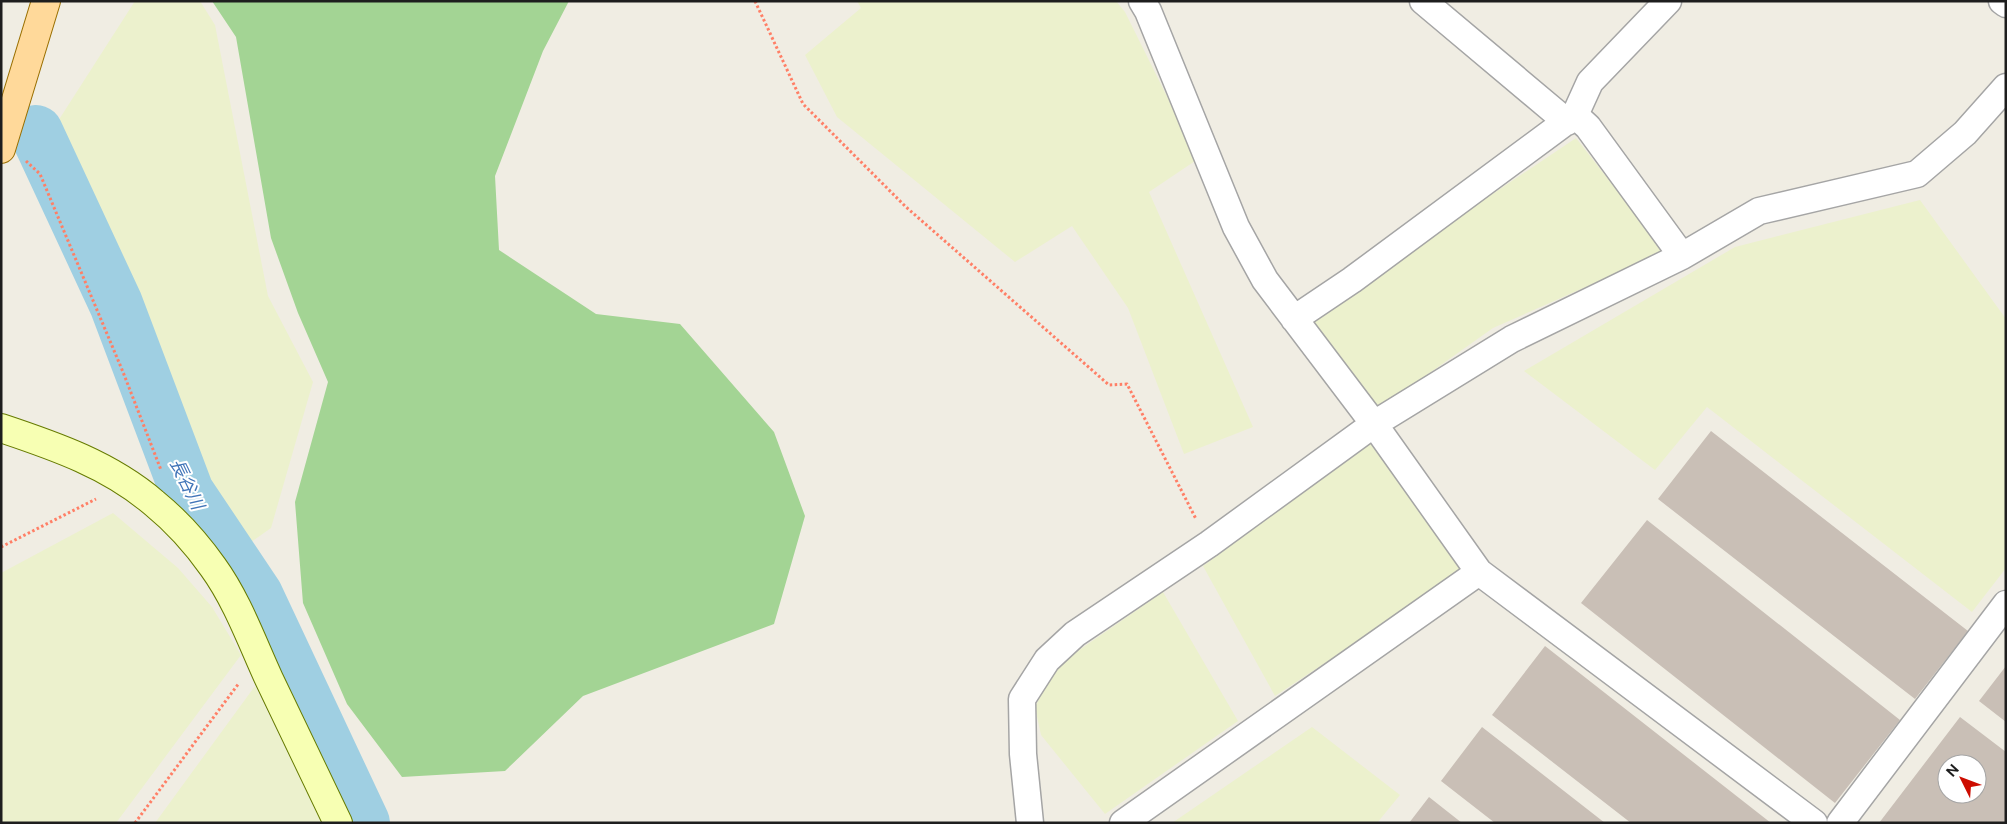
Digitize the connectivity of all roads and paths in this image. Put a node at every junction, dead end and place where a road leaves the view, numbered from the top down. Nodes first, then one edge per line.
1 (46, 1) edge
2 (755, 1) edge
3 (1142, 1) edge
4 (1423, 1) edge
5 (1668, 1) edge
6 (2002, 1) edge
7 (2006, 4) edge
8 (2006, 87) edge
9 (10, 90) edge
10 (1571, 119) junction
11 (3, 144) edge
12 (1682, 256) junction
13 (1294, 319) junction
14 (1374, 424) junction
15 (1, 428) edge
16 (164, 478) dead end
17 (127, 483) junction
18 (1209, 544) junction
19 (1, 547) edge
20 (1480, 572) junction
21 (2006, 604) edge
22 (258, 656) junction
23 (135, 823) edge
24 (338, 823) edge
25 (1030, 823) edge
26 (1123, 823) edge
27 (1814, 823) edge
28 (1840, 823) edge

1 - 9 main road
2 - 18 path
3 - 13 street
4 - 10 street
5 - 10 street
6 - 7 street
8 - 12 street
9 - 11 main road
10 - 12 street
10 - 13 street
11 - 16 path
12 - 14 street
13 - 14 street
14 - 18 street
14 - 20 street
15 - 17 street
17 - 19 path
17 - 22 street
18 - 25 street
20 - 26 street
20 - 27 street
21 - 28 street
22 - 23 path
22 - 24 street

